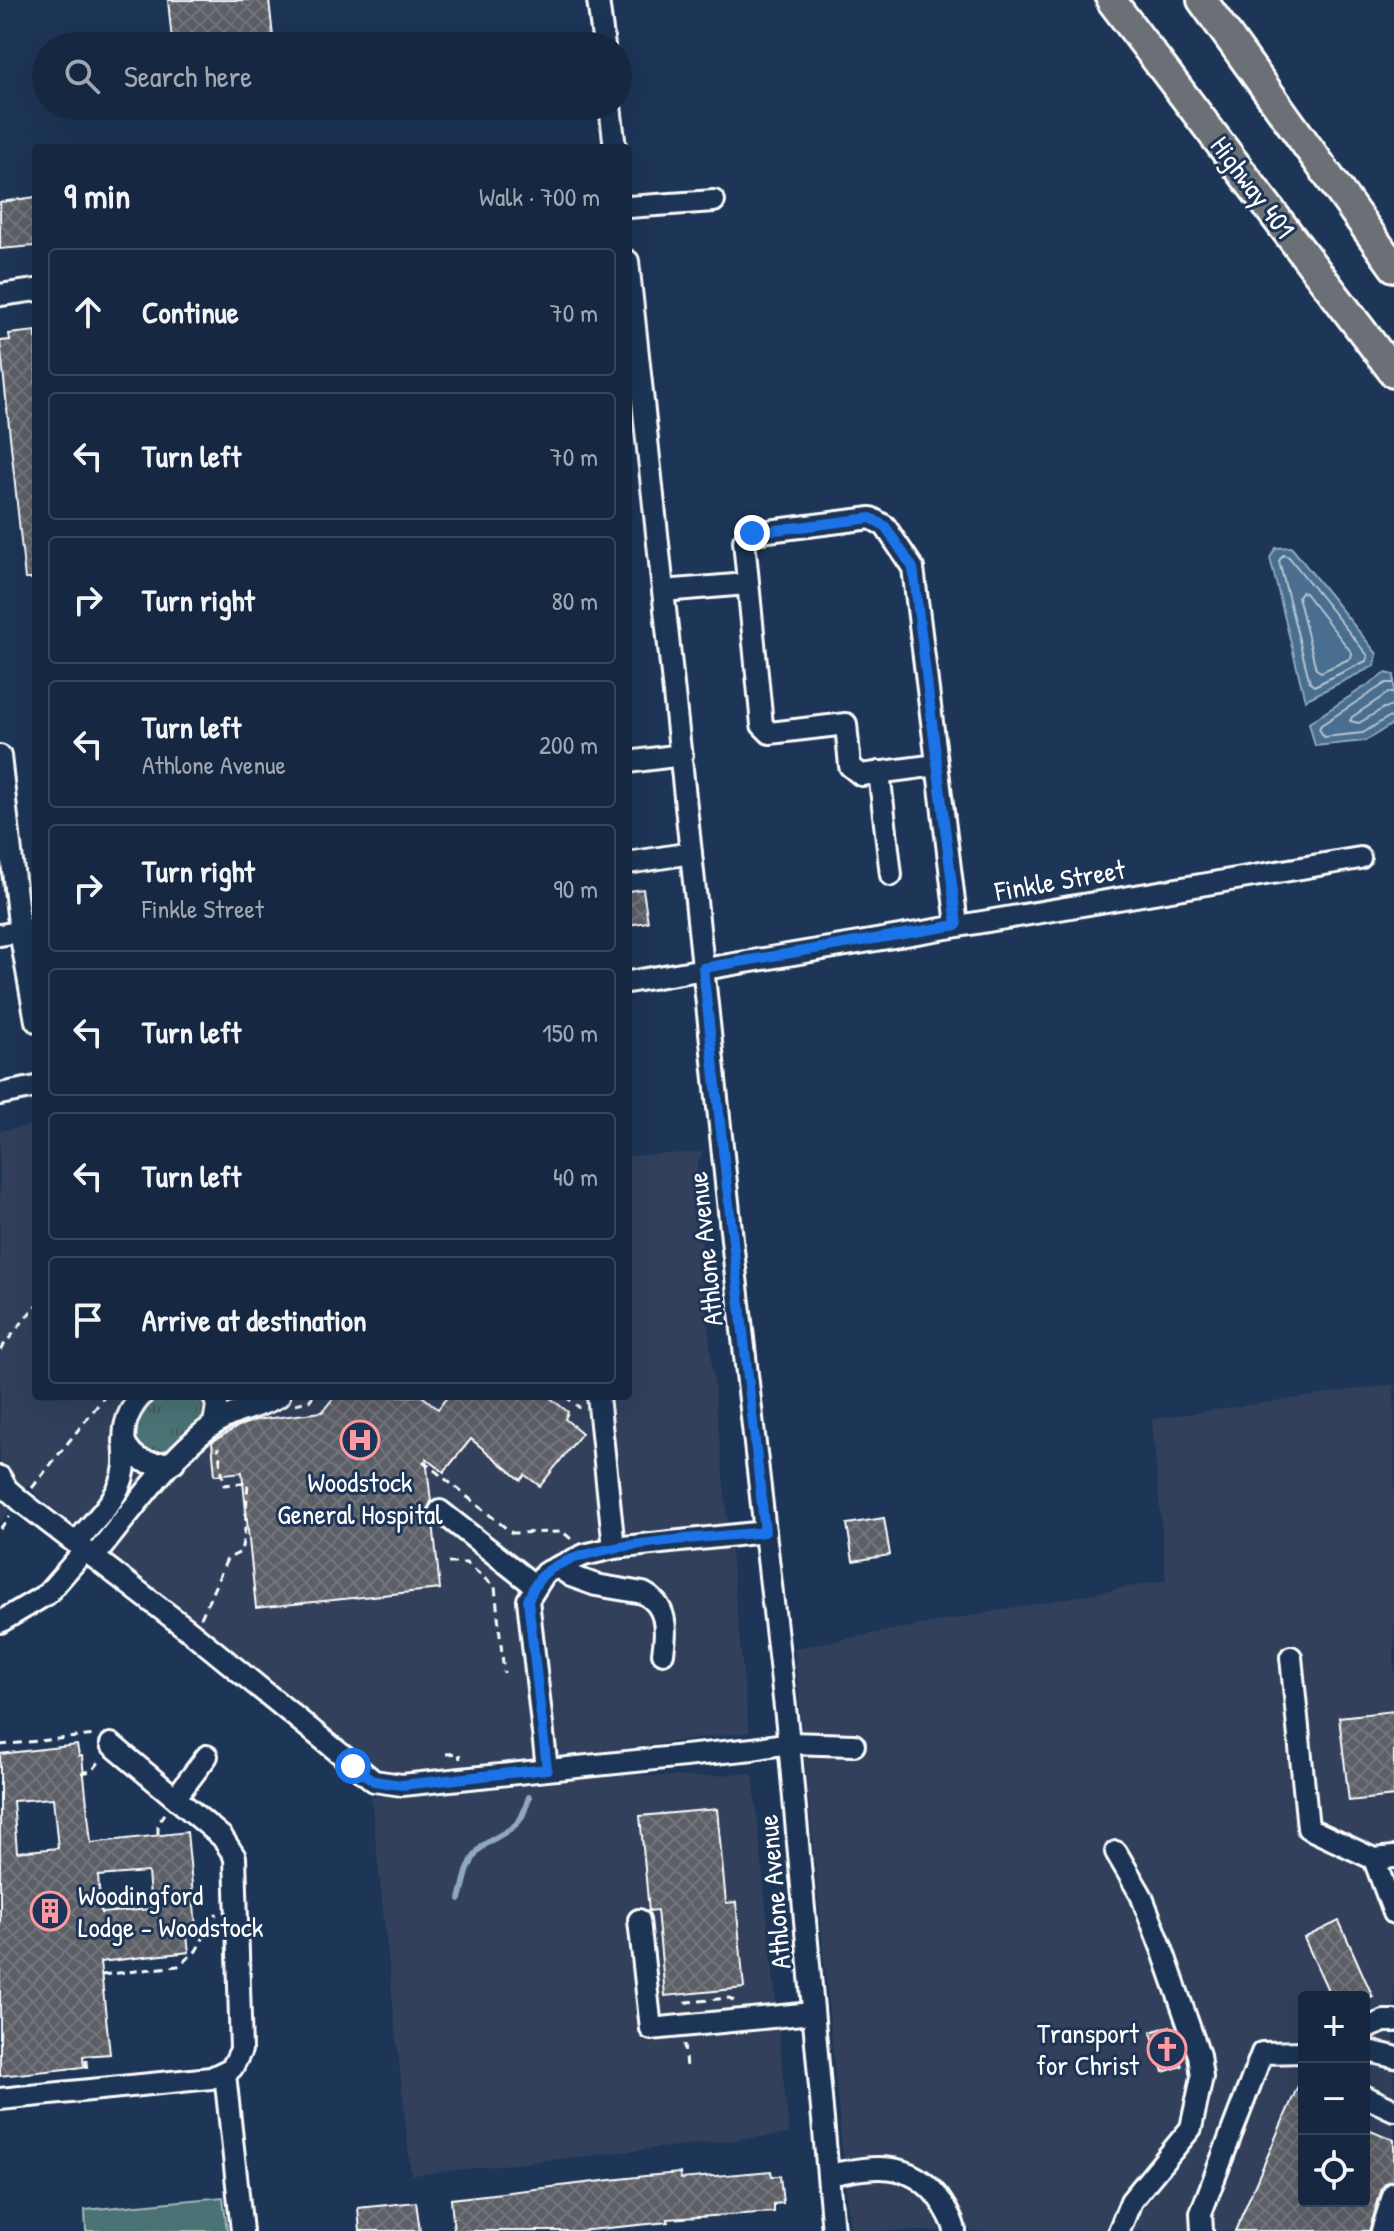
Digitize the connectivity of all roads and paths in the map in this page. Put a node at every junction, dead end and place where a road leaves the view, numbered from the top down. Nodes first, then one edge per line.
1 (598, 0) edge
2 (1111, 0) edge
3 (1202, 0) edge
4 (602, 32) edge
5 (612, 120) edge
6 (615, 144) edge
7 (714, 201) dead end
8 (632, 207) edge
9 (1394, 267) edge
10 (32, 291) edge
11 (0, 295) edge
12 (632, 299) edge
13 (1394, 373) edge
14 (747, 584) junction
15 (663, 591) junction
16 (682, 755) junction
17 (0, 756) edge
18 (632, 761) edge
19 (937, 765) junction
20 (879, 772) junction
21 (691, 853) junction
22 (1360, 858) dead end
23 (632, 862) edge
24 (891, 875) dead end
25 (957, 925) junction
26 (19, 932) edge
27 (703, 968) junction
28 (632, 981) edge
29 (32, 1000) edge
30 (32, 1088) edge
31 (0, 1094) edge
32 (32, 1310) edge
33 (0, 1350) edge
34 (102, 1400) edge
35 (138, 1400) edge
36 (215, 1400) edge
37 (287, 1400) edge
38 (310, 1400) edge
39 (594, 1400) edge
40 (215, 1432) junction
41 (124, 1441) junction
42 (423, 1461) dead end
43 (174, 1462) junction
44 (0, 1477) edge
45 (22, 1502) junction
46 (440, 1511) dead end
47 (0, 1529) edge
48 (765, 1532) junction
49 (614, 1548) junction
50 (85, 1550) junction
51 (584, 1555) junction
52 (448, 1563) dead end
53 (558, 1567) junction
54 (535, 1586) junction
55 (0, 1622) edge
56 (191, 1632) junction
57 (663, 1653) dead end
58 (1291, 1657) dead end
59 (504, 1673) dead end
60 (789, 1743) junction
61 (0, 1745) edge
62 (112, 1745) junction
63 (854, 1745) dead end
64 (207, 1756) dead end
65 (547, 1769) junction
66 (81, 1773) dead end
67 (176, 1797) junction
68 (1116, 1852) dead end
69 (1384, 1858) edge
70 (238, 1906) junction
71 (1394, 1913) edge
72 (639, 1920) dead end
73 (102, 1975) dead end
74 (812, 2013) junction
75 (1394, 2021) edge
76 (1370, 2027) edge
77 (1370, 2051) edge
78 (1298, 2052) edge
79 (1394, 2057) edge
80 (225, 2074) junction
81 (0, 2099) edge
82 (1370, 2099) edge
83 (1394, 2110) edge
84 (828, 2175) junction
85 (1394, 2193) edge
86 (242, 2231) edge
87 (833, 2231) edge
88 (955, 2231) edge
89 (1118, 2231) edge
90 (1202, 2231) edge
91 (1382, 2231) edge

1 - 4 street
2 - 13 highway, Highway 401
3 - 9 highway
5 - 6 street
7 - 8 street
10 - 11 street
12 - 15 street, Athlone Avenue
14 - 15 street
14 - 19 street
14 - 20 street
15 - 16 street, Athlone Avenue
16 - 18 street
16 - 21 street, Athlone Avenue
17 - 26 street
19 - 20 street
19 - 25 street
20 - 24 street
21 - 23 street
21 - 27 street, Athlone Avenue
22 - 25 street, Finkle Street
25 - 27 street, Finkle Street
26 - 29 street
27 - 28 street, Finkle Street
27 - 48 street, Athlone Avenue
30 - 31 street
32 - 33 path
34 - 45 path
35 - 41 street
36 - 40 street
37 - 38 path
37 - 40 street
39 - 49 street
40 - 43 street
40 - 56 path
41 - 43 street
41 - 50 street
42 - 51 path
43 - 50 street
44 - 45 street
45 - 47 path
45 - 50 street
46 - 54 street
48 - 49 street
48 - 60 street, Athlone Avenue
49 - 51 street
50 - 55 street
50 - 56 street
51 - 53 street
52 - 59 path
53 - 54 street
53 - 57 street
54 - 65 street
56 - 65 street
58 - 69 street
60 - 63 street
60 - 65 street
60 - 74 street, Athlone Avenue
61 - 62 path
62 - 66 path
62 - 67 street
64 - 67 street
67 - 70 street
68 - 89 street
69 - 71 street
70 - 73 path
70 - 80 street
72 - 74 street
74 - 84 street, Athlone Avenue
75 - 76 street
77 - 79 street
78 - 90 street
80 - 81 street
80 - 86 street
82 - 83 street
84 - 87 street, Athlone Avenue
84 - 88 street
85 - 91 street

